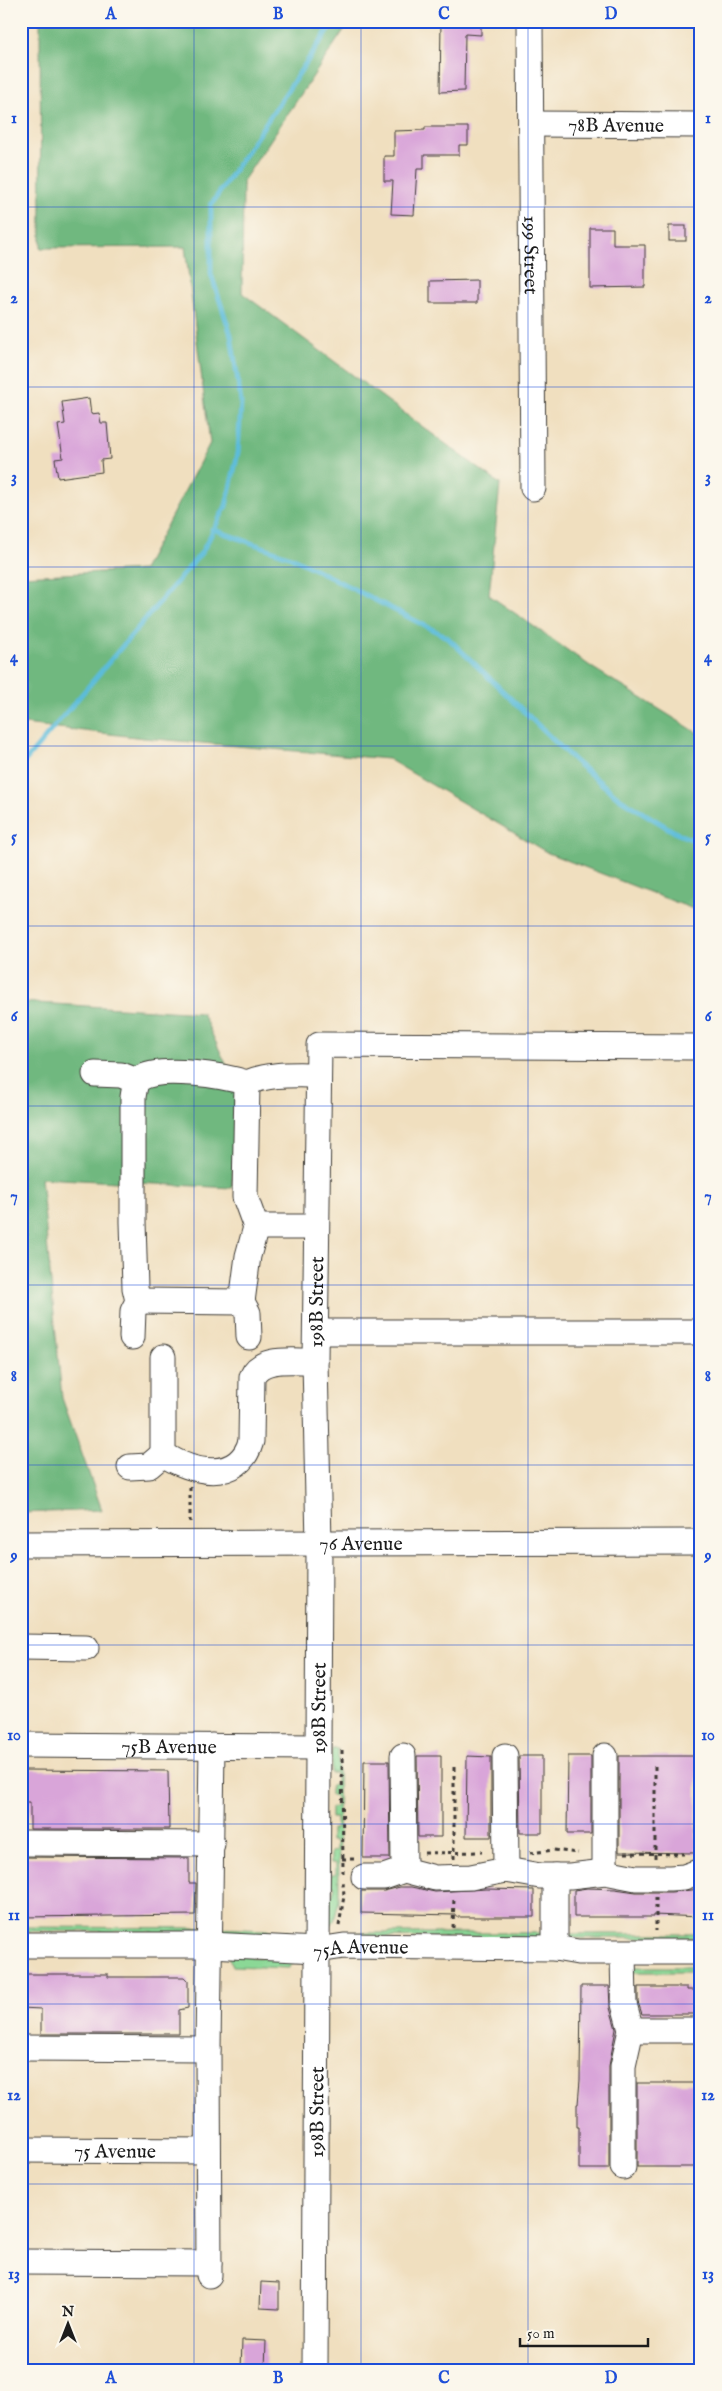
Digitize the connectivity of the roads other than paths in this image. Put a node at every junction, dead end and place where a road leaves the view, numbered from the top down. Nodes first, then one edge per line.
1 (530, 21) edge
2 (531, 124) junction
3 (701, 125) edge
4 (533, 488) dead end
5 (701, 1047) edge
6 (95, 1074) dead end
7 (318, 1075) junction
8 (137, 1081) junction
9 (247, 1084) junction
10 (316, 1227) junction
11 (256, 1228) junction
12 (138, 1302) junction
13 (242, 1302) junction
14 (316, 1332) junction
15 (701, 1332) edge
16 (249, 1337) dead end
17 (132, 1338) dead end
18 (163, 1357) dead end
19 (315, 1361) junction
20 (163, 1454) junction
21 (130, 1467) dead end
22 (701, 1542) edge
23 (21, 1544) edge
24 (319, 1544) junction
25 (21, 1647) edge
26 (86, 1648) dead end
27 (21, 1745) edge
28 (212, 1746) junction
29 (317, 1747) junction
30 (404, 1756) dead end
31 (505, 1756) dead end
32 (605, 1756) dead end
33 (21, 1843) edge
34 (212, 1844) junction
35 (514, 1862) junction
36 (412, 1863) junction
37 (695, 1863) edge
38 (605, 1872) junction
39 (555, 1876) junction
40 (364, 1877) dead end
41 (21, 1945) edge
42 (209, 1945) junction
43 (555, 1948) junction
44 (318, 1950) junction
45 (623, 1952) junction
46 (701, 1952) edge
47 (632, 2030) junction
48 (701, 2030) edge
49 (21, 2048) edge
50 (208, 2050) junction
51 (21, 2150) edge
52 (208, 2151) junction
53 (623, 2167) dead end
54 (21, 2262) edge
55 (316, 2370) edge

1 - 2 street, 199 Street
2 - 3 street, 78B Avenue
2 - 4 street, 199 Street
5 - 7 street, 198B Street
6 - 8 street
7 - 9 street
7 - 10 street, 198B Street
8 - 9 street
8 - 12 street
9 - 11 street
10 - 11 street
10 - 14 street, 198B Street
11 - 13 street
12 - 13 street
12 - 17 street
13 - 16 street
14 - 15 street
14 - 19 street, 198B Street
18 - 20 street
19 - 20 street
19 - 24 street, 198B Street
20 - 21 street
22 - 24 street, 76 Avenue
23 - 24 street, 76 Avenue
24 - 29 street, 198B Street
25 - 26 street
27 - 28 street, 75B Avenue
28 - 29 street, 75B Avenue
28 - 34 street
29 - 44 street, 198B Street
30 - 36 street
31 - 35 street
32 - 38 street
33 - 34 street
34 - 42 street
35 - 36 street
35 - 39 street
36 - 40 street
37 - 38 street
38 - 39 street
39 - 43 street
41 - 42 street, 75A Avenue
42 - 44 street, 75A Avenue
42 - 50 street
43 - 44 street, 75A Avenue
43 - 45 street, 75A Avenue
44 - 55 street, 198B Street
45 - 46 street, 75A Avenue
45 - 47 street
47 - 48 street
47 - 53 street
49 - 50 street
50 - 52 street
51 - 52 street, 75 Avenue
52 - 54 street

